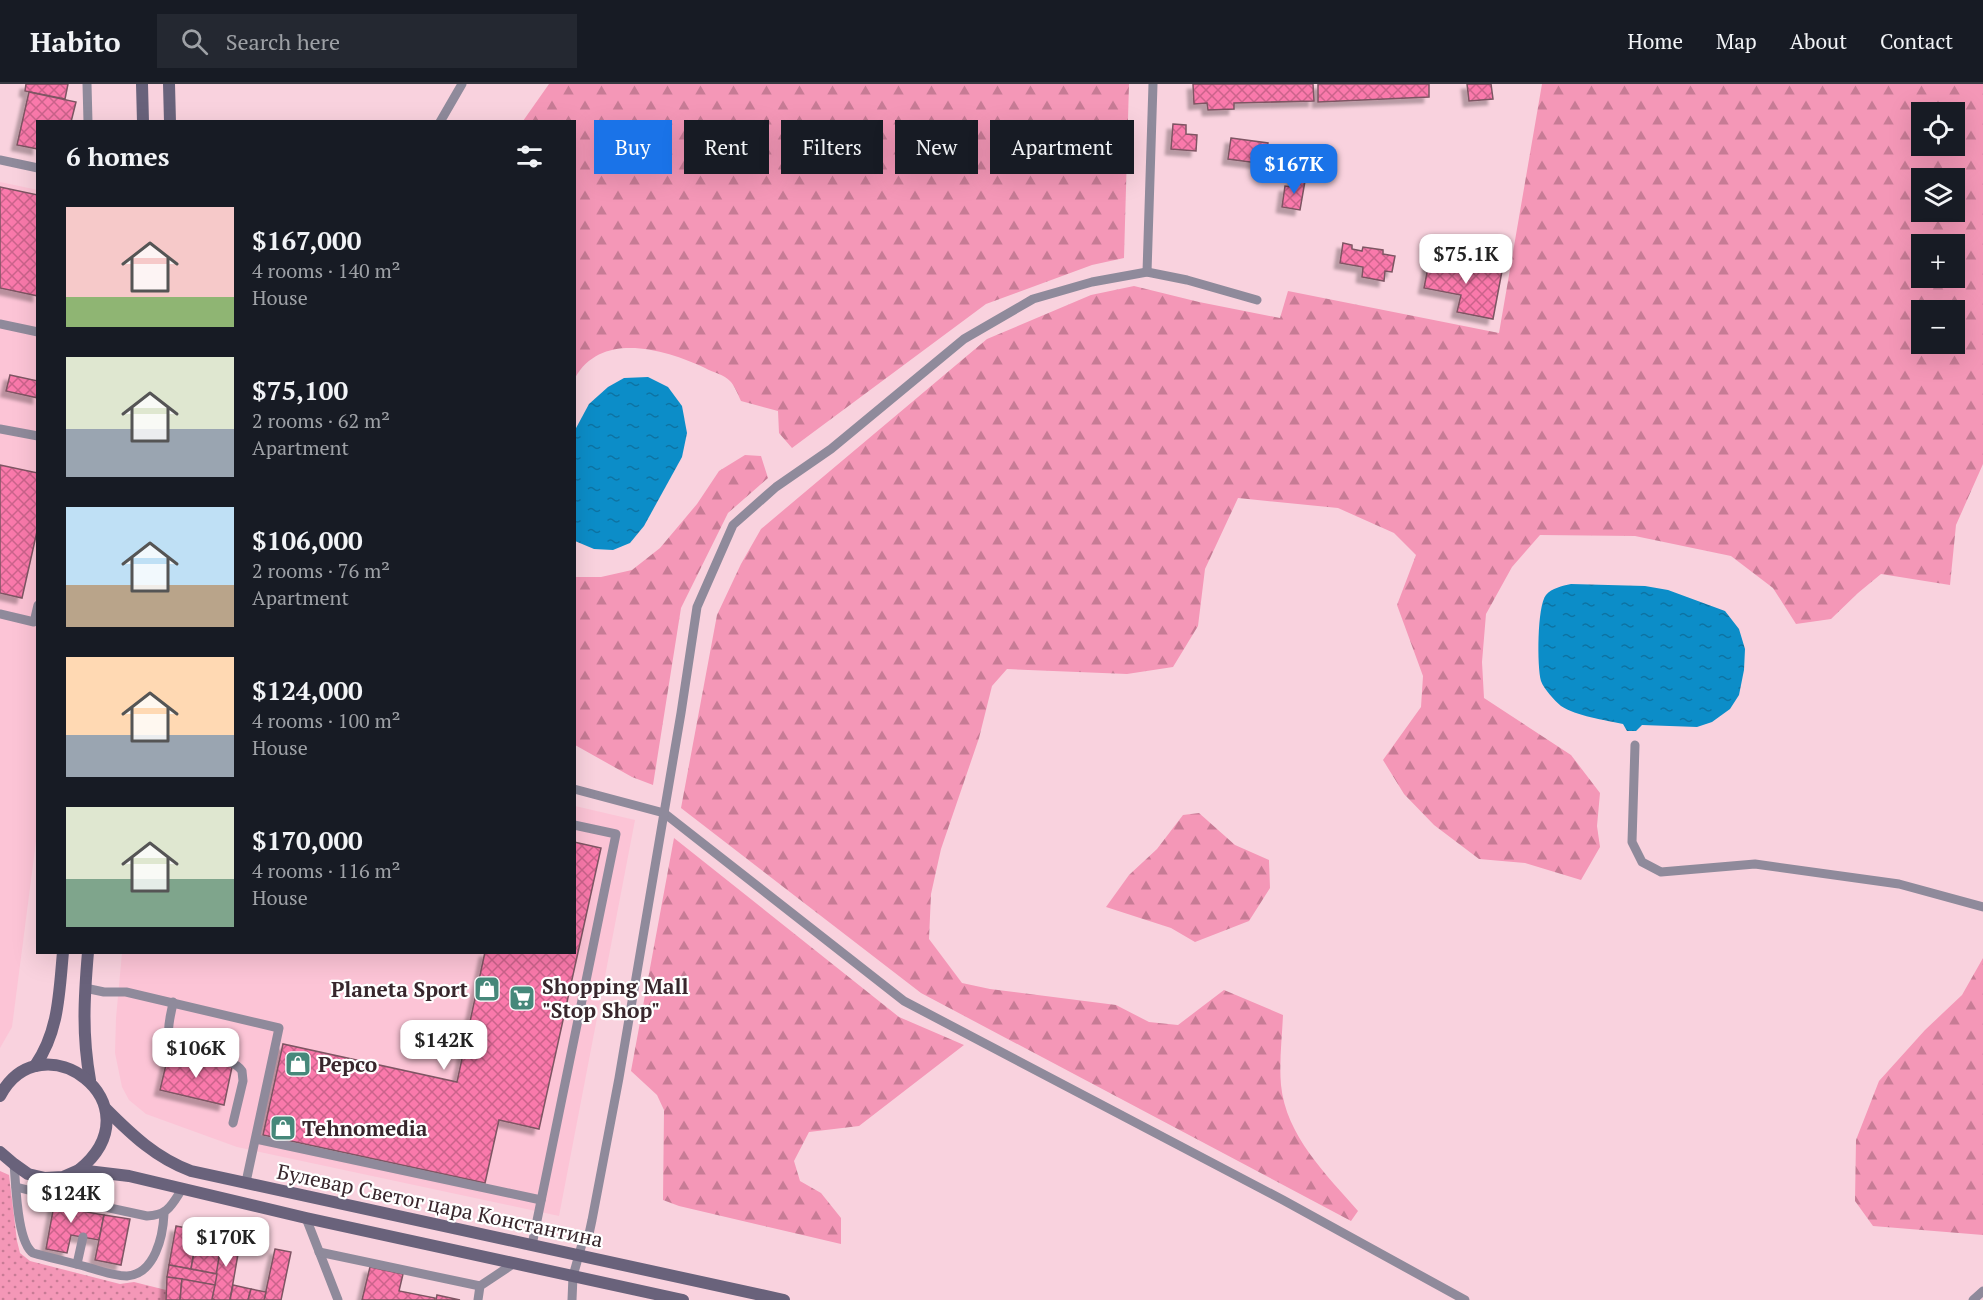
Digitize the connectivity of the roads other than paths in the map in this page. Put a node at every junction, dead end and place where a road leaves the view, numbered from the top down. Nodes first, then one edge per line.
1 (87, 84) edge
2 (142, 84) edge
3 (169, 84) edge
4 (462, 84) edge
5 (1153, 84) edge
6 (88, 120) edge
7 (143, 120) edge
8 (170, 120) edge
9 (441, 120) edge
10 (0, 160) edge
11 (36, 168) edge
12 (1147, 273) junction
13 (1257, 300) dead end
14 (0, 324) edge
15 (36, 332) edge
16 (0, 429) edge
17 (36, 436) edge
18 (0, 614) edge
19 (36, 614) edge
20 (1635, 746) dead end
21 (576, 790) edge
22 (664, 813) junction
23 (576, 825) edge
24 (1983, 907) edge
25 (63, 954) edge
26 (88, 954) edge
27 (85, 988) junction
28 (173, 1002) junction
29 (35, 1066) junction
30 (90, 1080) junction
31 (2, 1090) edge
32 (106, 1109) junction
33 (233, 1123) dead end
34 (256, 1138) junction
35 (1, 1151) edge
36 (14, 1164) junction
37 (79, 1170) junction
38 (246, 1182) junction
39 (16, 1187) junction
40 (182, 1189) junction
41 (56, 1197) dead end
42 (541, 1200) junction
43 (77, 1201) dead end
44 (164, 1214) junction
45 (306, 1218) junction
46 (83, 1237) dead end
47 (532, 1245) junction
48 (319, 1252) junction
49 (580, 1255) junction
50 (513, 1263) junction
51 (77, 1264) junction
52 (573, 1276) junction
53 (480, 1286) junction
54 (1983, 1291) edge
55 (338, 1300) edge
56 (478, 1300) edge
57 (572, 1300) edge
58 (683, 1300) edge
59 (784, 1300) edge
60 (1465, 1300) edge
61 (1973, 1300) edge

1 - 6 lane
2 - 7 main road
3 - 8 main road
4 - 9 lane
5 - 12 lane
10 - 11 lane
12 - 13 lane
12 - 22 lane
14 - 15 lane
16 - 17 lane
18 - 19 lane
20 - 24 lane
21 - 22 lane
22 - 49 lane
22 - 60 lane
23 - 42 lane
25 - 29 main road
26 - 27 main road, Булевар Светог цара Константина
27 - 28 lane
27 - 30 main road, Булевар Светог цара Константина
28 - 33 lane
28 - 34 lane
29 - 30 main road
29 - 31 main road
30 - 32 main road, Булевар Светог цара Константина
32 - 37 main road
32 - 38 main road, Булевар Светог цара Константина
34 - 38 lane
34 - 42 lane
35 - 36 main road, Булевар Светог цара Константина
36 - 37 main road, Булевар Светог цара Константина
36 - 39 lane
37 - 40 main road, Булевар Светог цара Константина
38 - 47 main road, Булевар Светог цара Константина
39 - 41 lane
39 - 51 lane
40 - 44 lane
40 - 45 main road, Булевар Светог цара Константина
42 - 47 lane
43 - 44 lane
44 - 51 lane
45 - 48 lane
45 - 50 main road, Булевар Светог цара Константина
46 - 51 lane
47 - 49 main road, Булевар Светог цара Константина
48 - 53 lane
48 - 55 lane
49 - 52 lane
49 - 59 main road, Булевар Светог цара Константина
50 - 52 main road, Булевар Светог цара Константина
50 - 53 lane
52 - 57 lane
52 - 58 main road, Булевар Светог цара Константина
53 - 56 lane
54 - 61 lane

